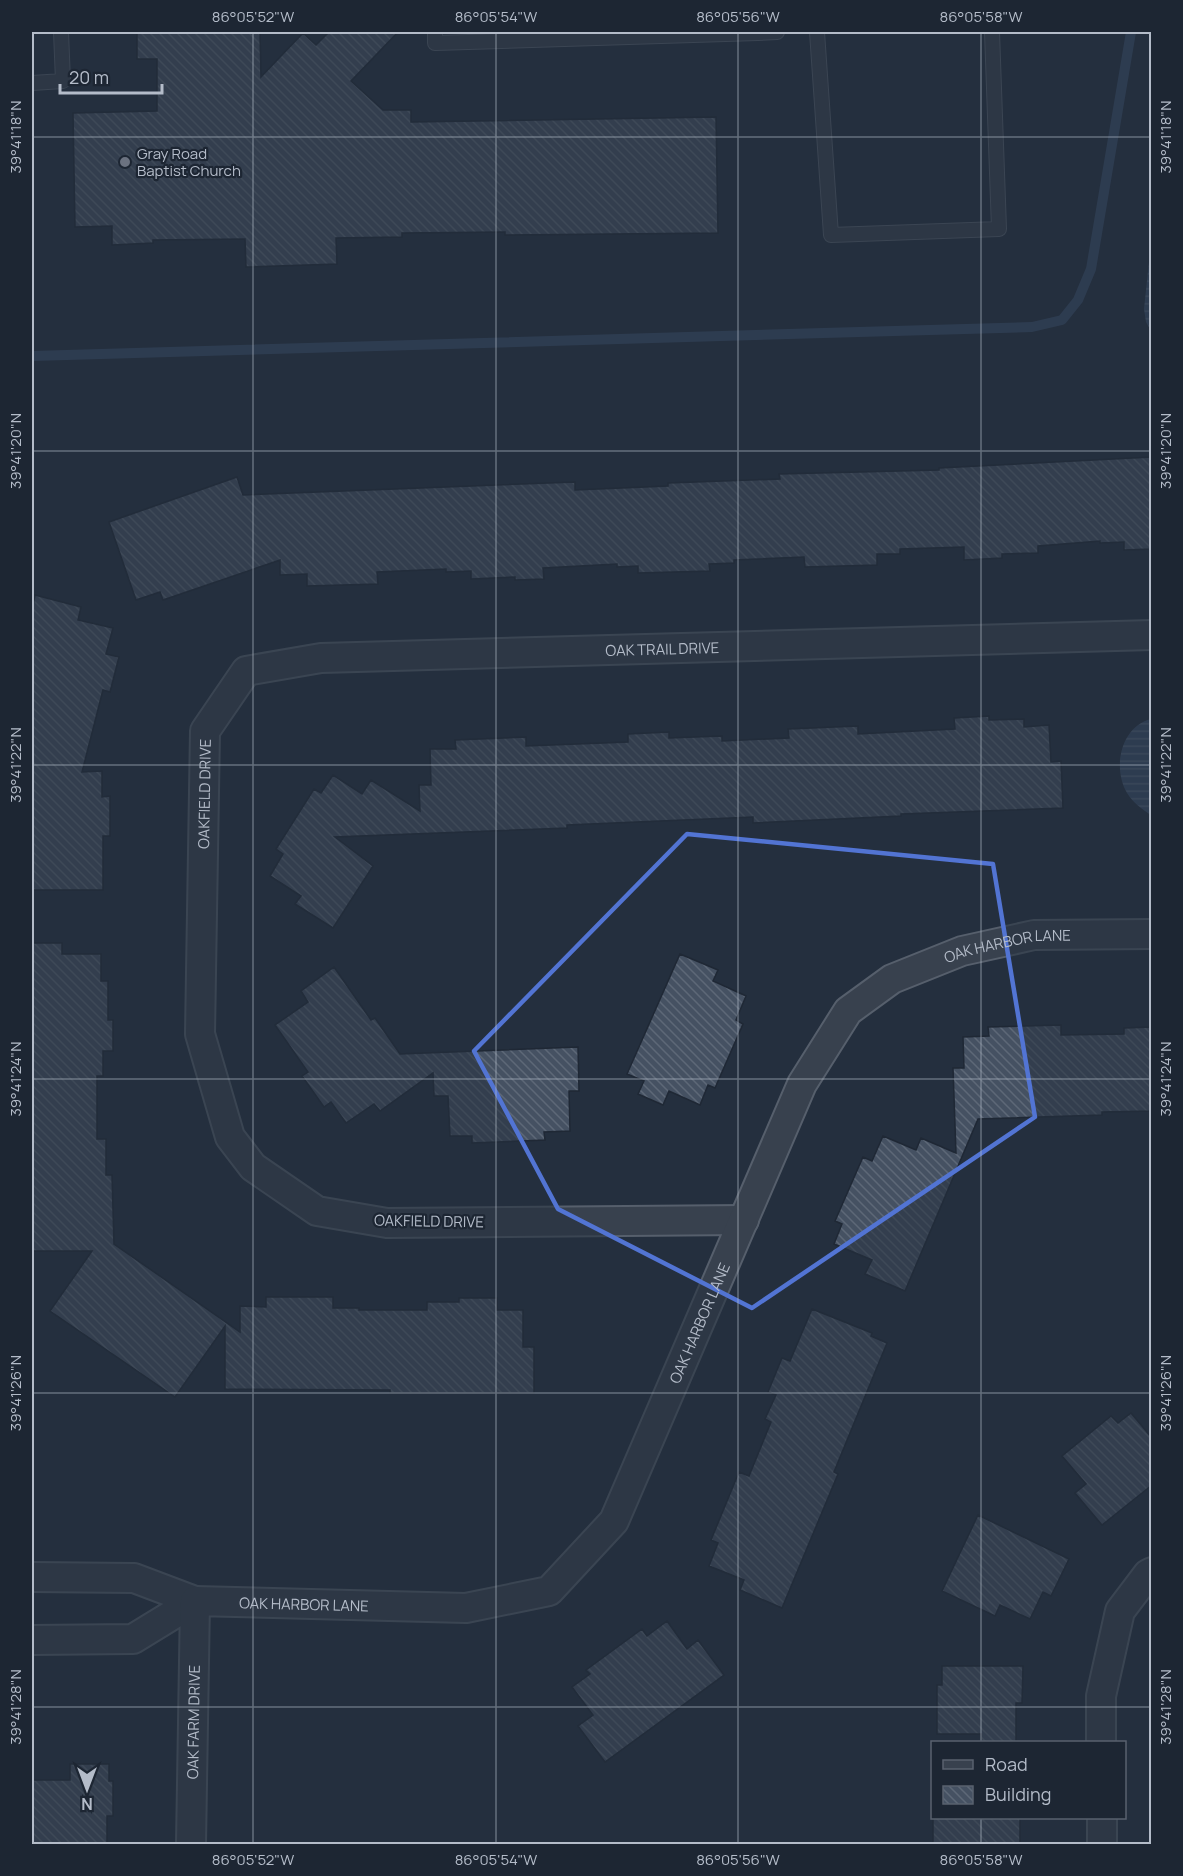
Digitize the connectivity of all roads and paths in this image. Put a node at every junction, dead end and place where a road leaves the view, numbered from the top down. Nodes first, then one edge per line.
1 (62, 32) edge
2 (435, 32) edge
3 (758, 32) edge
4 (777, 32) edge
5 (817, 32) edge
6 (992, 32) edge
7 (32, 83) edge
8 (1152, 635) edge
9 (205, 731) joint
10 (1152, 934) edge
11 (744, 1221) junction
12 (1152, 1572) edge
13 (32, 1577) edge
14 (195, 1601) junction
15 (32, 1640) edge
16 (1101, 1741) edge
17 (1102, 1819) edge
18 (191, 1845) edge
19 (1102, 1845) edge

1 - 7 lane
2 - 3 lane
3 - 4 lane
5 - 6 lane
8 - 9 street, OAK TRAIL DRIVE
9 - 11 street, OAKFIELD DRIVE
10 - 11 street, OAK HARBOR LANE
11 - 14 street, OAK HARBOR LANE
12 - 16 street
13 - 14 street, OAK HARBOR LANE
14 - 15 street
14 - 18 street, OAK FARM DRIVE
17 - 19 street

